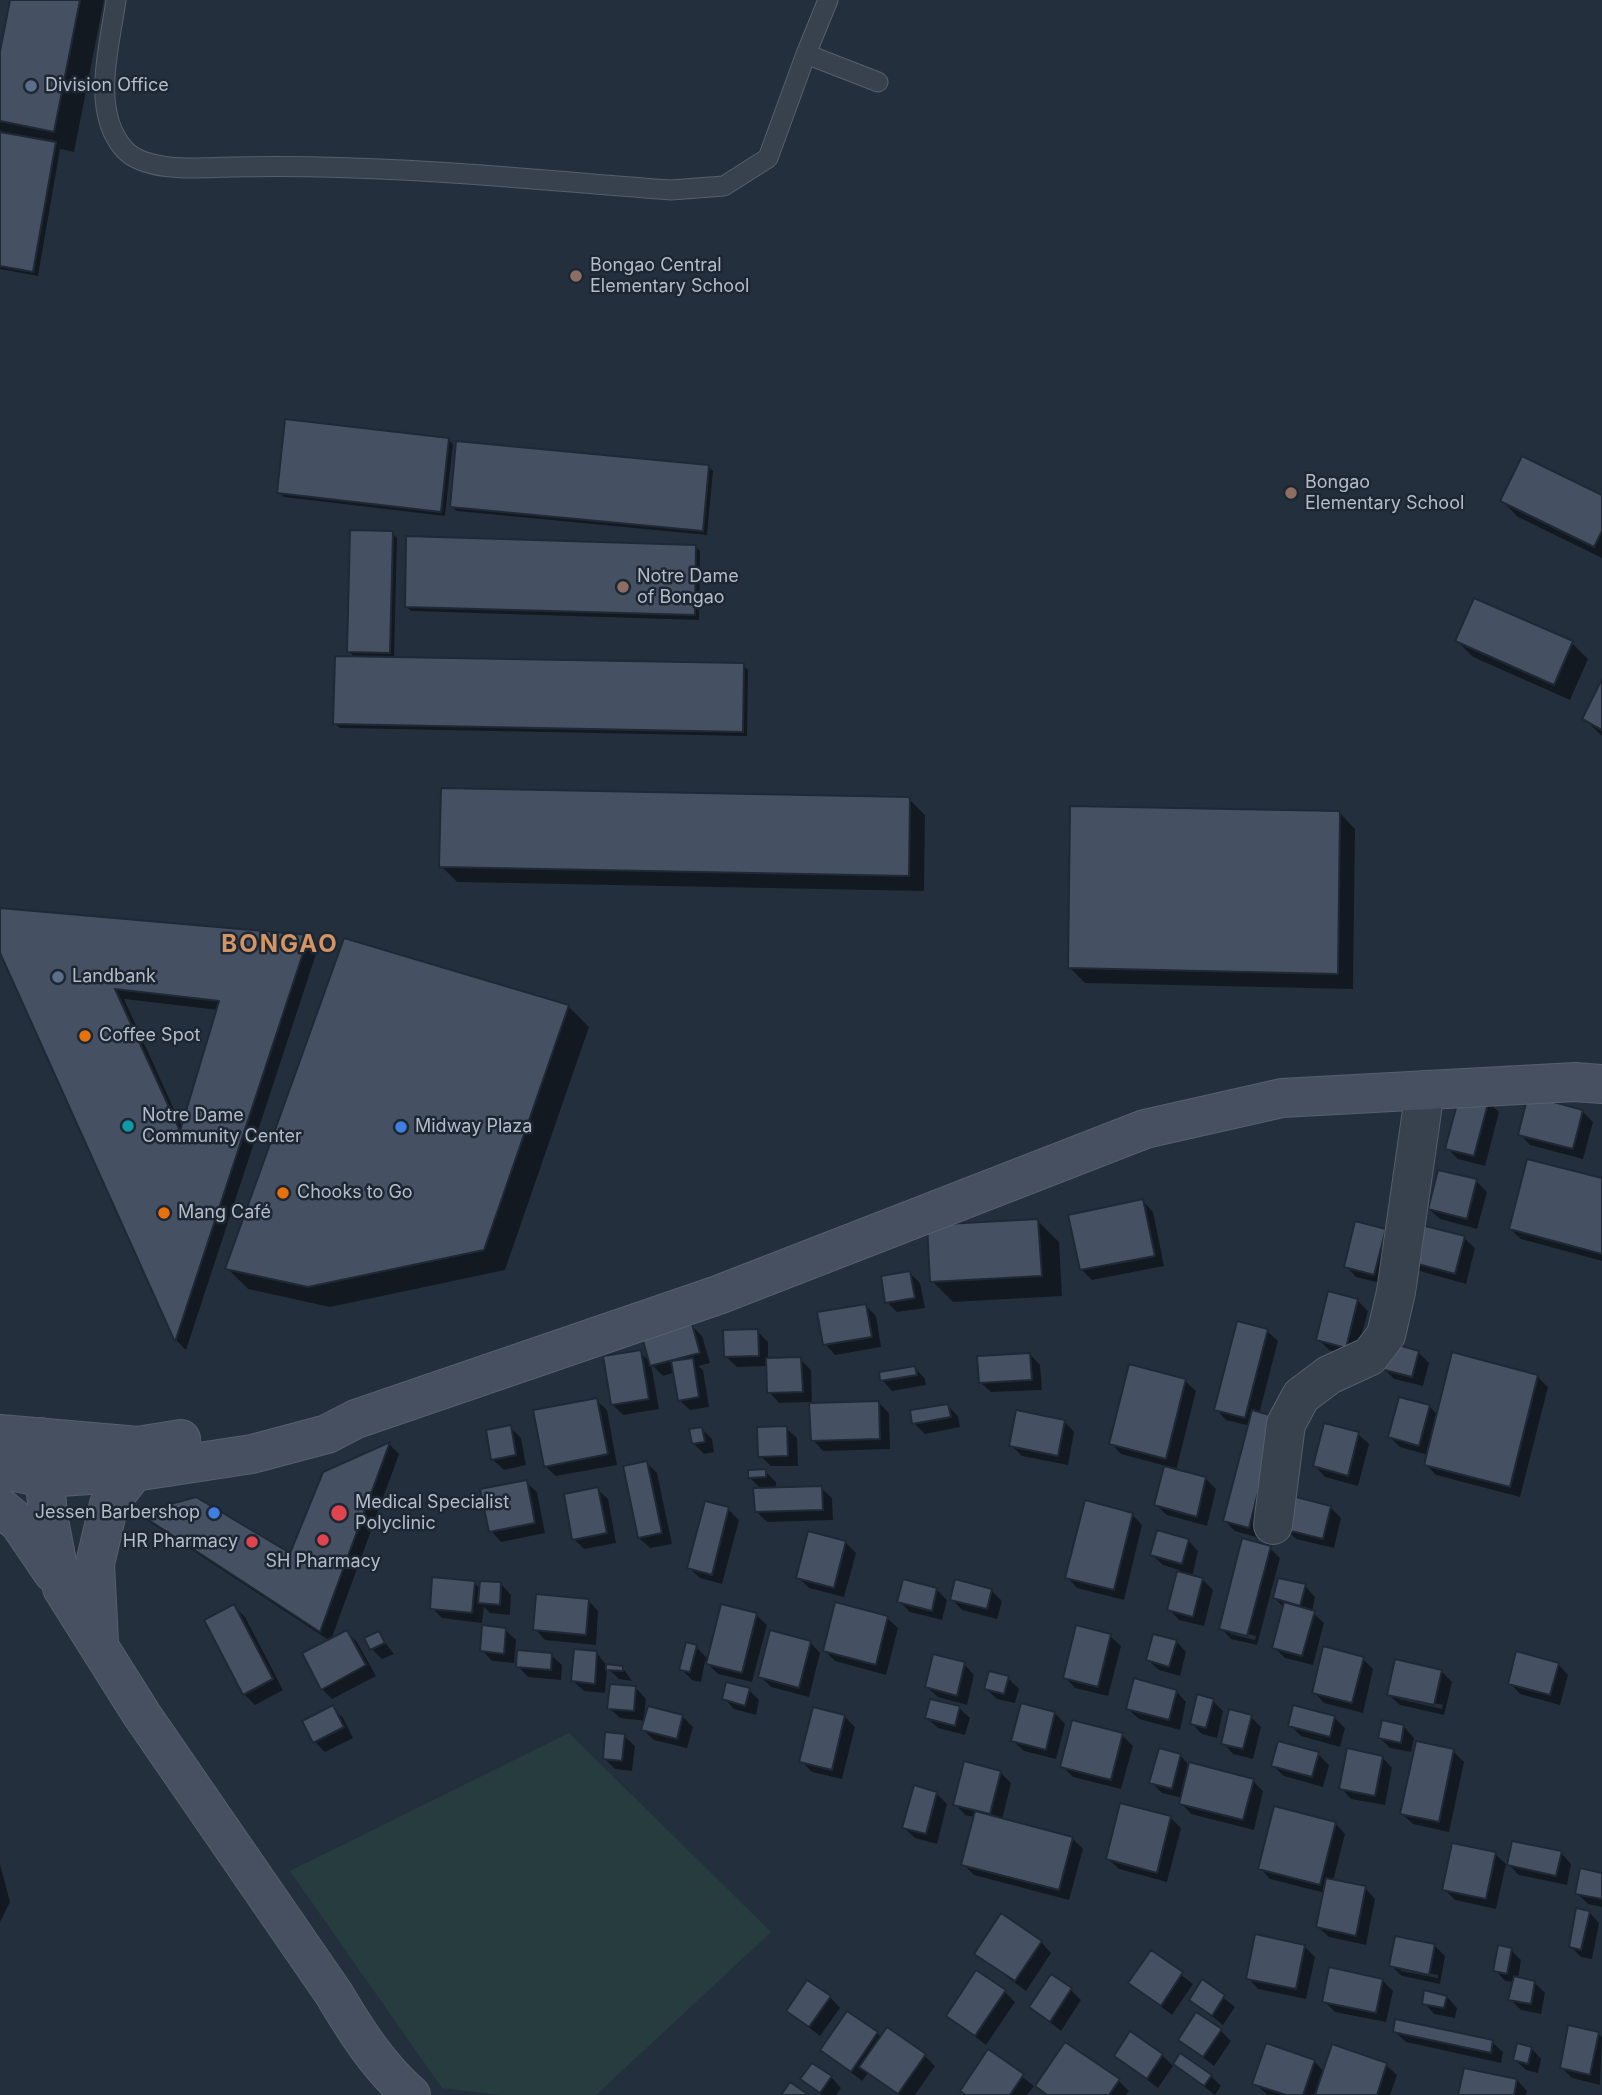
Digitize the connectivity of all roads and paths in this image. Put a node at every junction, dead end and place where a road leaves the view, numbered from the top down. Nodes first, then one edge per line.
1 (116, 0) edge
2 (828, 0) edge
3 (806, 54) junction
4 (878, 82) dead end
5 (1602, 1084) edge
6 (1425, 1090) junction
7 (356, 1419) junction
8 (0, 1434) edge
9 (41, 1437) junction
10 (0, 1469) edge
11 (134, 1472) junction
12 (45, 1478) junction
13 (0, 1507) edge
14 (1272, 1525) dead end
15 (62, 1588) junction
16 (99, 1645) junction
17 (411, 2095) edge

1 - 3 lane
2 - 3 lane
3 - 4 lane
5 - 6 main road
6 - 7 main road
6 - 14 street
7 - 9 main road
7 - 11 main road
8 - 9 main road
9 - 12 main road
10 - 12 main road
11 - 12 main road
11 - 16 main road
12 - 15 main road
13 - 15 main road
15 - 16 main road
16 - 17 main road

